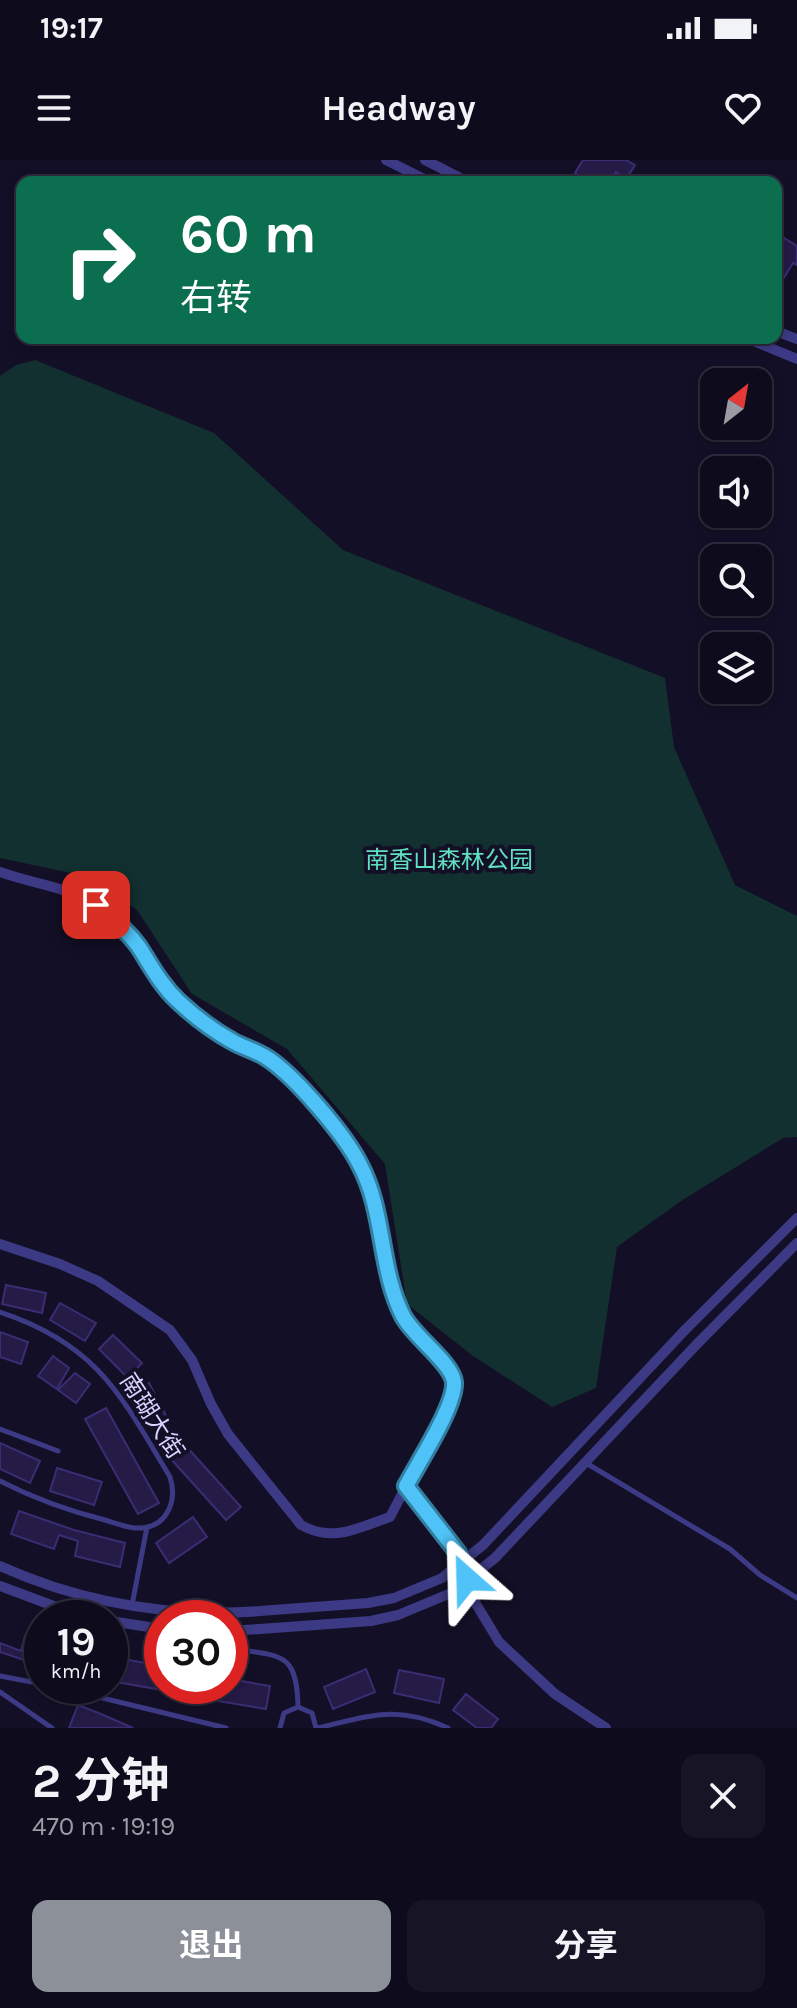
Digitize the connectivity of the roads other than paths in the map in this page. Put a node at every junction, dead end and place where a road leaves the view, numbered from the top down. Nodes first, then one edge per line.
1 (386, 160) edge
2 (425, 160) edge
3 (418, 176) edge
4 (456, 176) edge
5 (761, 344) edge
6 (797, 359) edge
7 (0, 872) edge
8 (797, 1218) edge
9 (797, 1243) edge
10 (0, 1244) edge
11 (0, 1312) edge
12 (0, 1429) edge
13 (58, 1451) dead end
14 (585, 1463) junction
15 (0, 1481) edge
16 (406, 1486) junction
17 (147, 1527) junction
18 (0, 1566) edge
19 (0, 1586) edge
20 (797, 1598) edge
21 (38, 1600) edge
22 (132, 1607) junction
23 (248, 1630) edge
24 (248, 1652) edge
25 (0, 1676) edge
26 (24, 1681) edge
27 (0, 1692) edge
28 (127, 1704) edge
29 (298, 1707) junction
30 (52, 1728) edge
31 (226, 1728) edge
32 (279, 1728) edge
33 (316, 1728) edge
34 (448, 1728) edge
35 (606, 1728) edge

1 - 3 street
2 - 4 street
5 - 6 street
7 - 16 street
8 - 22 street, bridge
9 - 14 street, bridge
10 - 16 street
11 - 17 lane, 南瑚大街
12 - 13 lane
14 - 20 lane
14 - 23 street, bridge
15 - 17 lane
16 - 35 street
17 - 22 lane
18 - 22 street
19 - 21 street
24 - 29 lane
25 - 26 lane
27 - 30 lane
28 - 31 lane
29 - 32 lane
29 - 33 lane
33 - 34 lane

